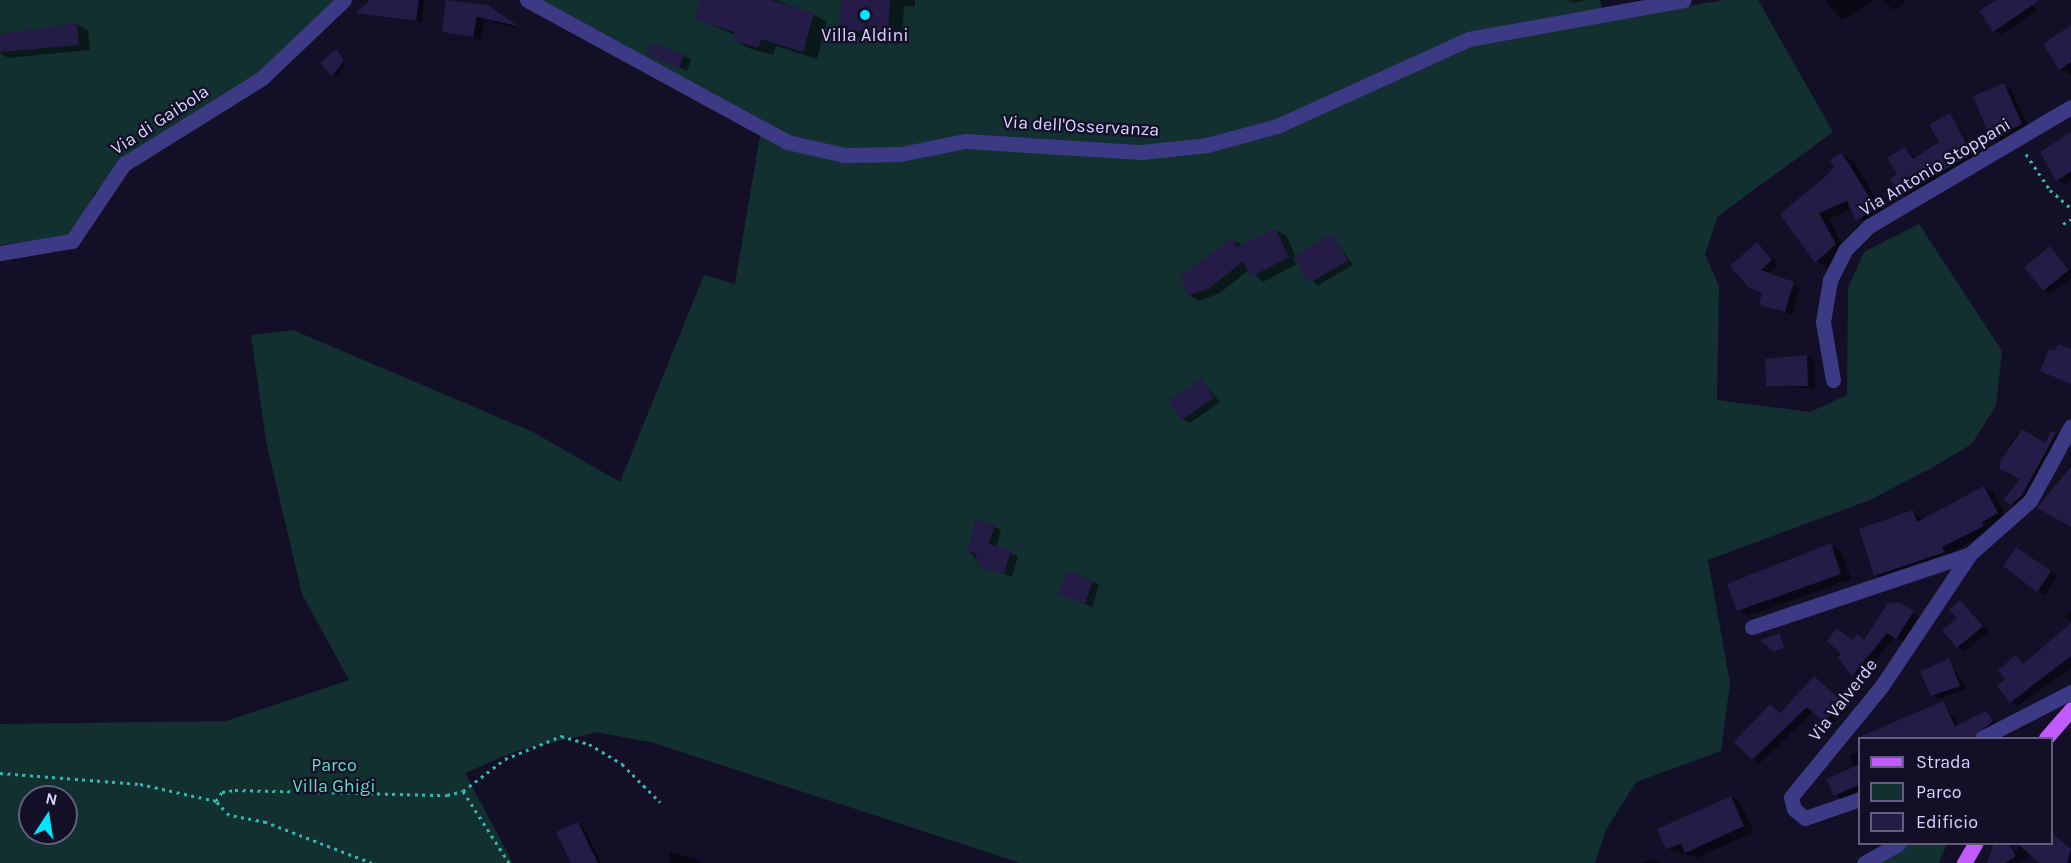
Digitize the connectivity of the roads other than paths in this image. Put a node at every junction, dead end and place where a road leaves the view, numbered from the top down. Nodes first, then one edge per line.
1 (344, 0) edge
2 (527, 0) edge
3 (1683, 0) edge
4 (2071, 107) edge
5 (0, 253) edge
6 (1833, 380) dead end
7 (2071, 426) edge
8 (1970, 554) junction
9 (1752, 627) dead end
10 (2071, 692) edge
11 (2071, 709) edge
12 (1984, 737) edge
13 (2047, 737) edge
14 (1858, 800) edge
15 (1895, 845) edge
16 (1974, 845) edge
17 (1864, 863) edge
18 (1964, 863) edge

1 - 5 street, Via di Gaibola
2 - 3 street, Via dell'Osservanza
4 - 6 street, Via Antonio Stoppani
7 - 8 street, Via Valverde
8 - 9 street, Via Valverde
8 - 14 street, Via Valverde
10 - 12 street
11 - 13 main road
15 - 17 street
16 - 18 main road

